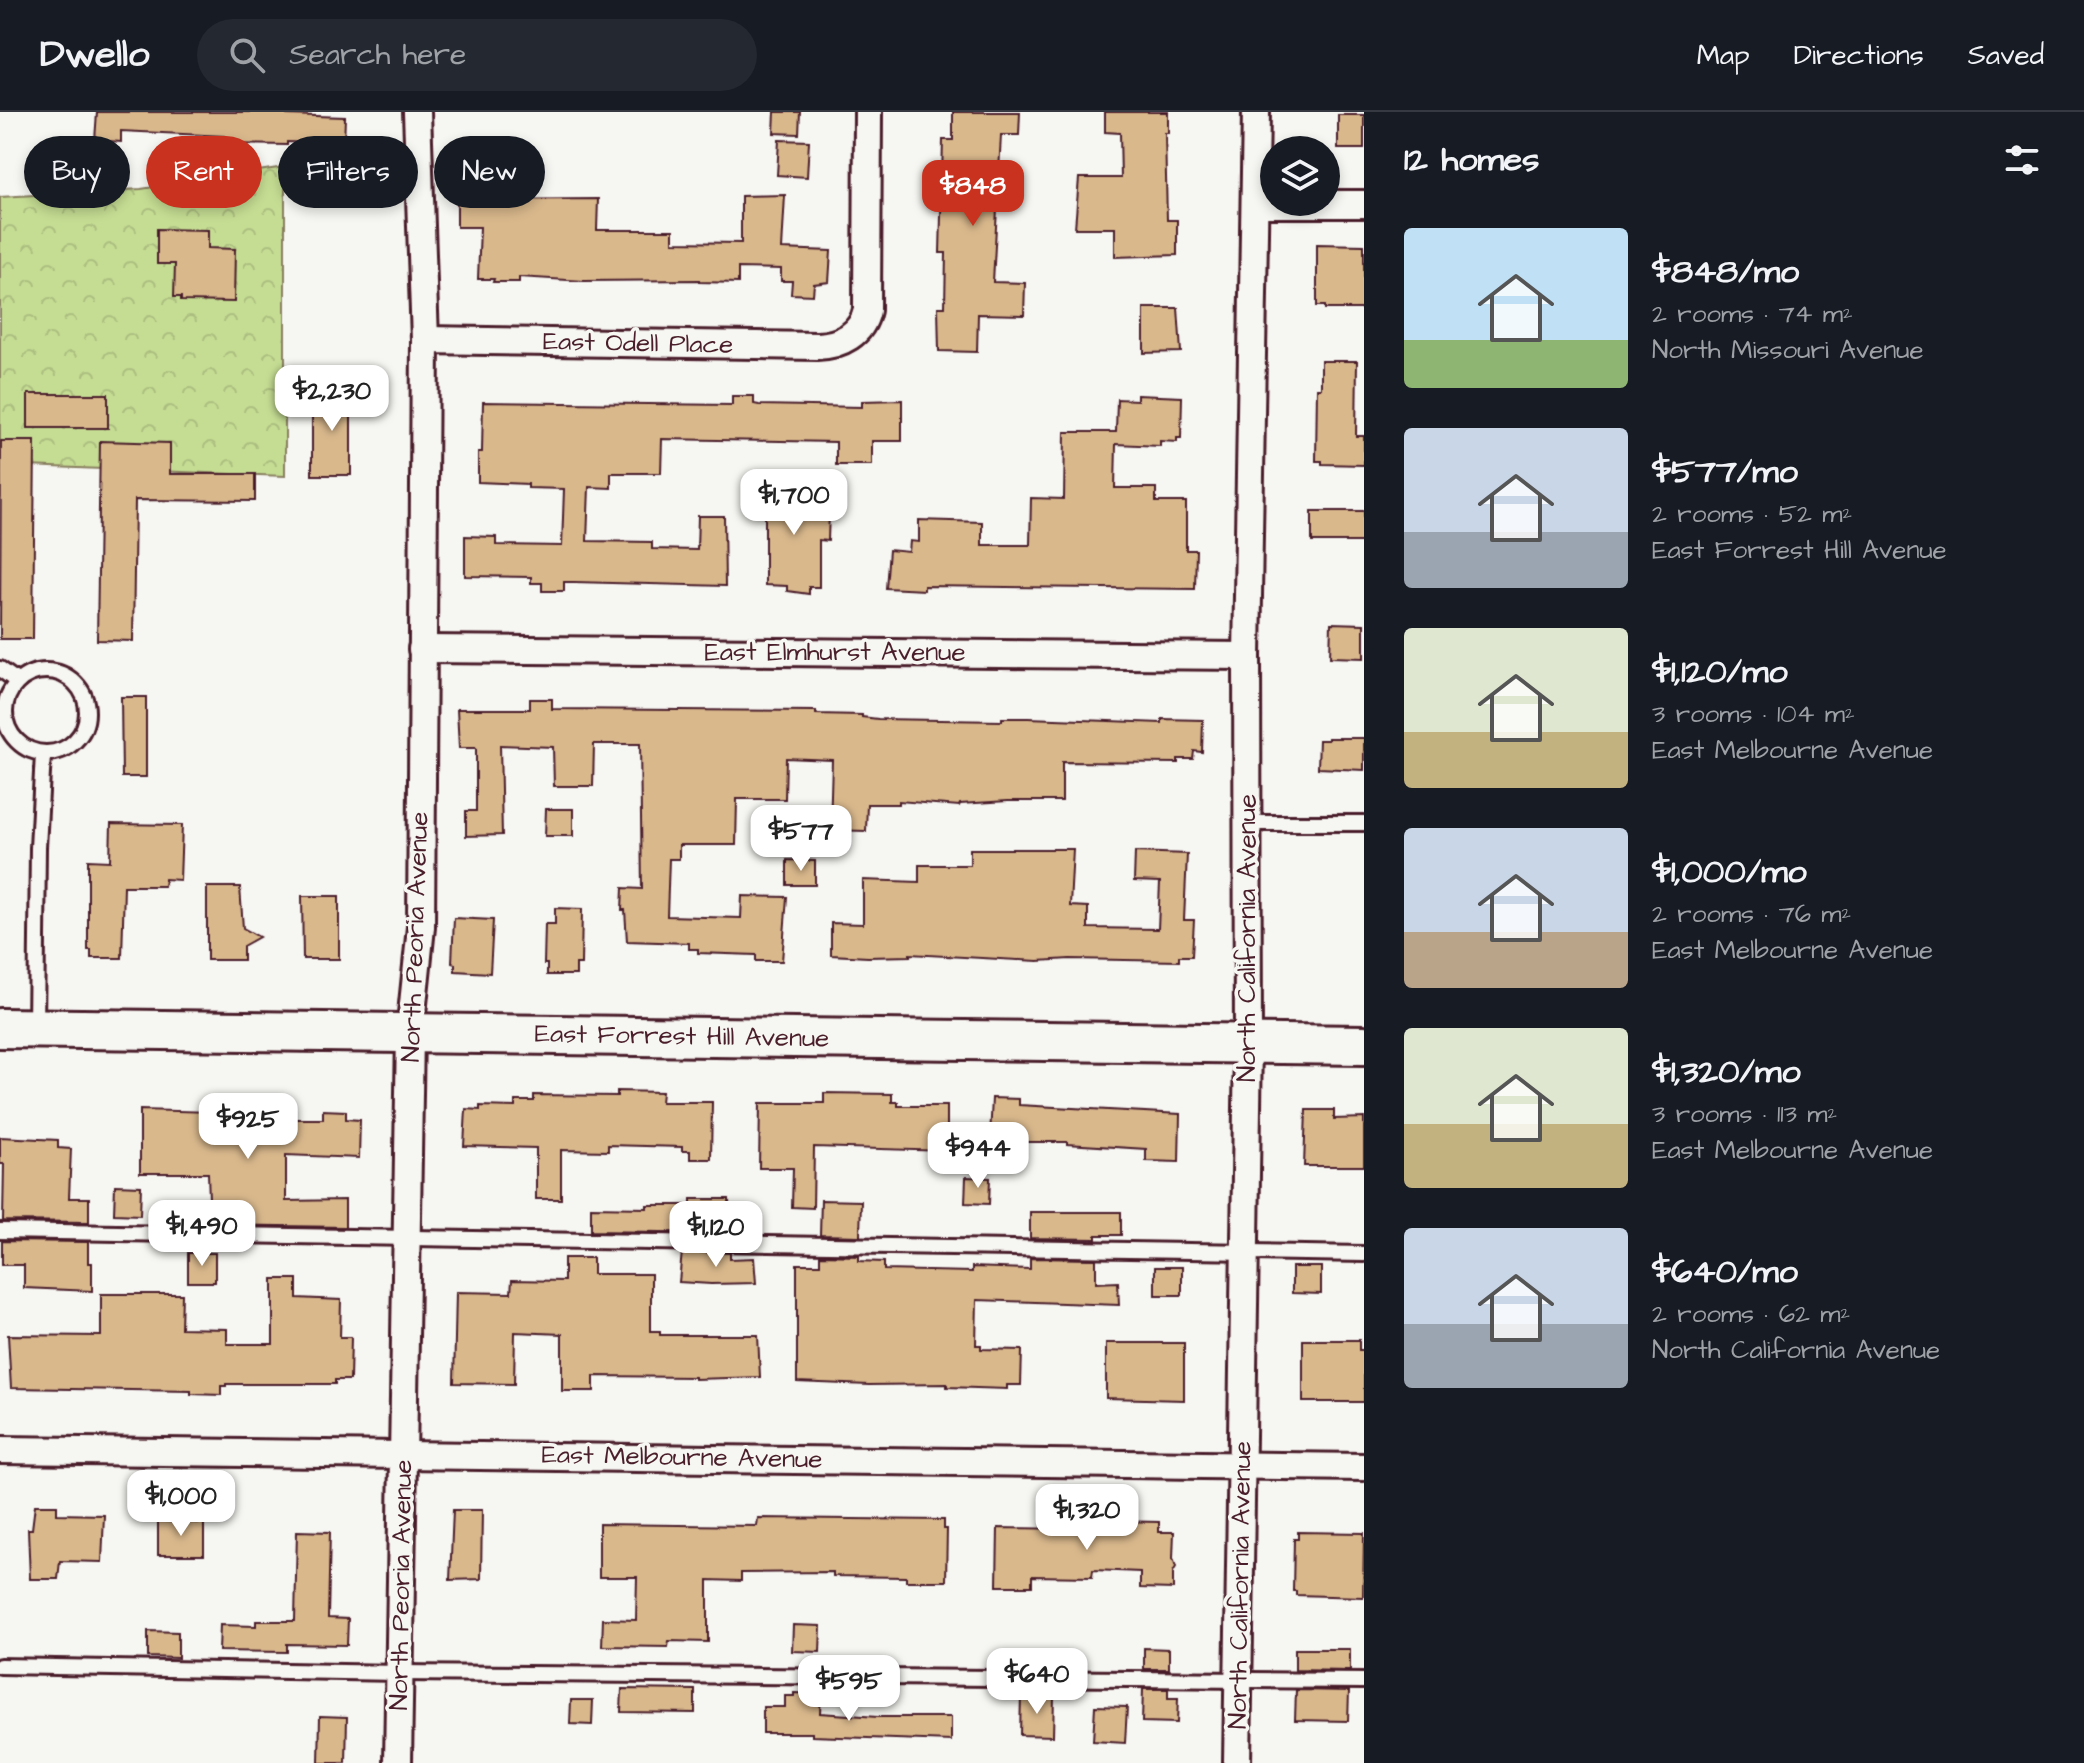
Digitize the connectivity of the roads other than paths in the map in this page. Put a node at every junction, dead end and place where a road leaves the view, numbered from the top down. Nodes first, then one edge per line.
1 (417, 112) edge
2 (868, 112) edge
3 (1256, 112) edge
4 (1255, 204) junction
5 (1364, 204) edge
6 (425, 340) junction
7 (422, 649) junction
8 (1247, 656) junction
9 (0, 669) edge
10 (18, 682) junction
11 (43, 754) junction
12 (1247, 823) junction
13 (1364, 823) edge
14 (18, 1028) edge
15 (410, 1033) junction
16 (1248, 1043) junction
17 (1364, 1045) edge
18 (0, 1231) edge
19 (407, 1238) junction
20 (1245, 1252) junction
21 (1364, 1254) edge
22 (0, 1450) edge
23 (403, 1453) junction
24 (1243, 1465) junction
25 (1364, 1467) edge
26 (0, 1666) edge
27 (399, 1673) junction
28 (1239, 1680) junction
29 (1364, 1681) edge
30 (398, 1763) edge
31 (1237, 1763) edge

1 - 6 street, North Peoria Avenue
2 - 6 street, East Odell Place
3 - 4 street, North California Avenue
4 - 5 street
4 - 8 street, North California Avenue
6 - 7 street, North Peoria Avenue
7 - 8 street, East Elmhurst Avenue
7 - 15 street, North Peoria Avenue
8 - 12 street, North California Avenue
9 - 10 lane
10 - 11 lane
10 - 11 lane
11 - 14 lane
12 - 13 lane
12 - 16 street, North California Avenue
14 - 15 main road, East Forrest Hill Avenue
15 - 16 main road, East Forrest Hill Avenue
15 - 19 street, North Peoria Avenue
16 - 17 main road, East Forrest Hill Avenue
16 - 20 street, North California Avenue
18 - 19 lane
19 - 20 lane
19 - 23 street, North Peoria Avenue
20 - 21 lane
20 - 24 street, North California Avenue
22 - 23 street, East Melbourne Avenue
23 - 24 street, East Melbourne Avenue
23 - 27 street, North Peoria Avenue
24 - 25 street, East Melbourne Avenue
24 - 28 street, North California Avenue
26 - 27 lane
27 - 28 lane
27 - 30 street, North Peoria Avenue
28 - 29 lane
28 - 31 street, North California Avenue

